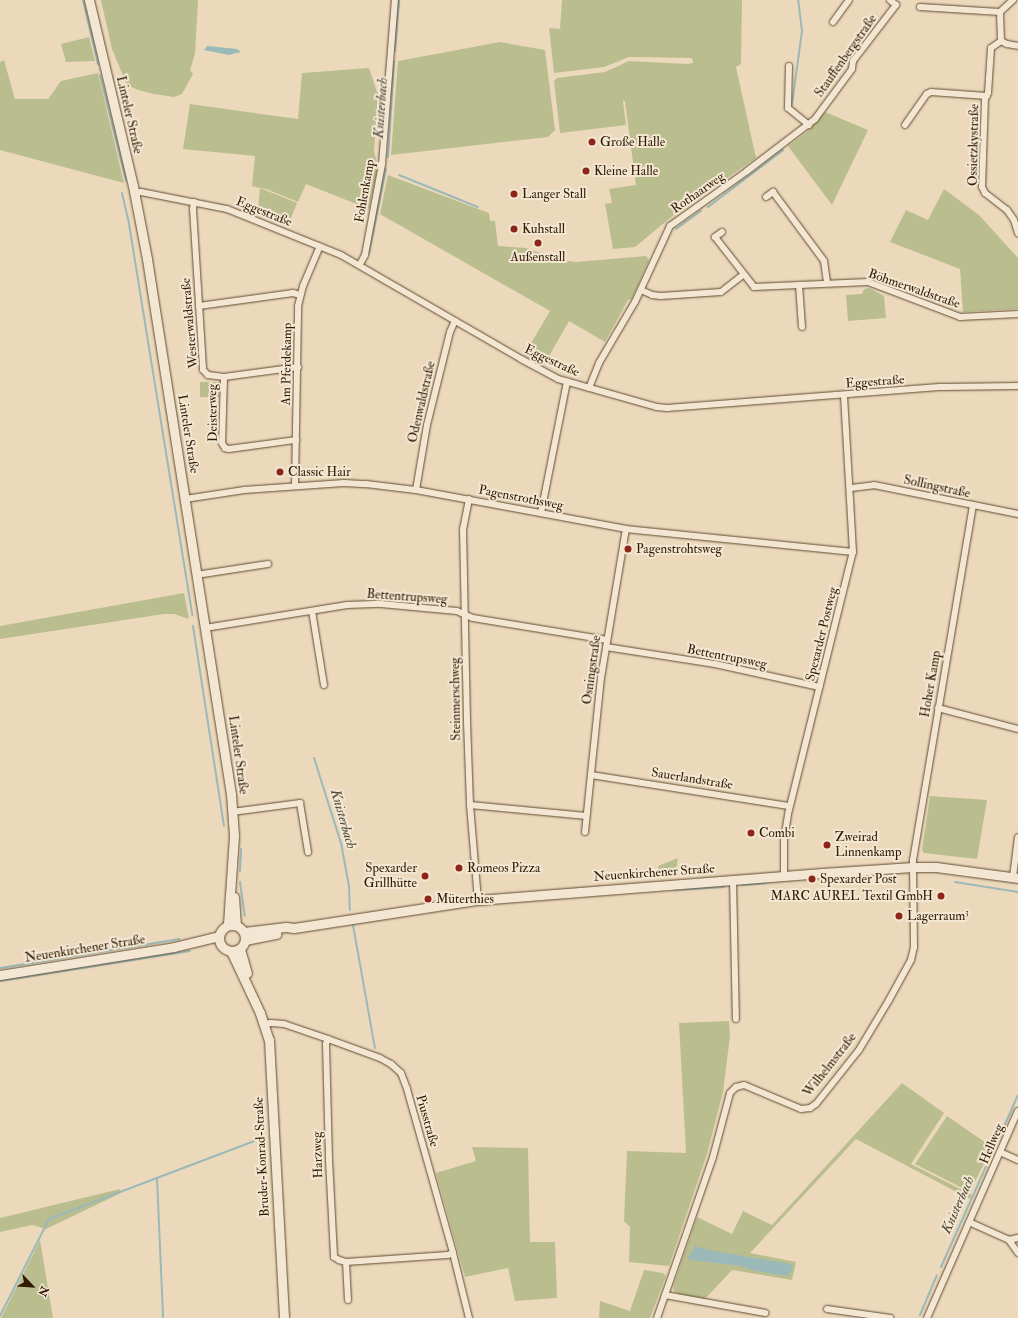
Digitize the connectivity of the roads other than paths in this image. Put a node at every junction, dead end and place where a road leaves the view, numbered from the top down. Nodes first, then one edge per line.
1 (89, 0) edge
2 (395, 0) edge
3 (849, 0) edge
4 (890, 0) edge
5 (1013, 0) edge
6 (920, 7) dead end
7 (1000, 12) junction
8 (833, 22) dead end
9 (1001, 41) junction
10 (1018, 46) edge
11 (788, 66) dead end
12 (987, 96) junction
13 (809, 125) junction
14 (905, 125) dead end
15 (134, 193) junction
16 (766, 197) dead end
17 (194, 202) junction
18 (1018, 230) edge
19 (722, 232) dead end
20 (320, 246) junction
21 (360, 264) junction
22 (743, 274) junction
23 (827, 283) junction
24 (799, 285) junction
25 (641, 290) junction
26 (300, 295) junction
27 (199, 306) junction
28 (1018, 314) edge
29 (455, 320) junction
30 (802, 327) dead end
31 (298, 367) junction
32 (224, 377) junction
33 (567, 382) junction
34 (1018, 386) edge
35 (589, 388) junction
36 (844, 395) junction
37 (296, 440) junction
38 (295, 486) junction
39 (851, 488) junction
40 (416, 490) junction
41 (185, 499) junction
42 (469, 499) junction
43 (973, 506) junction
44 (541, 512) junction
45 (1018, 514) edge
46 (626, 529) junction
47 (853, 552) junction
48 (268, 564) dead end
49 (196, 576) junction
50 (312, 611) junction
51 (465, 615) junction
52 (205, 628) junction
53 (607, 640) junction
54 (606, 648) junction
55 (324, 685) dead end
56 (820, 687) junction
57 (938, 708) junction
58 (1018, 729) edge
59 (591, 775) junction
60 (470, 805) junction
61 (790, 806) junction
62 (232, 812) junction
63 (586, 816) junction
64 (585, 832) dead end
65 (1018, 837) edge
66 (308, 852) dead end
67 (913, 867) junction
68 (784, 876) junction
69 (1015, 878) edge
70 (733, 880) junction
71 (478, 900) junction
72 (232, 925) junction
73 (245, 936) junction
74 (220, 940) junction
75 (236, 950) junction
76 (0, 975) edge
77 (736, 1019) dead end
78 (265, 1024) junction
79 (328, 1039) junction
80 (1018, 1111) edge
81 (1000, 1152) junction
82 (1018, 1160) edge
83 (970, 1222) junction
84 (1018, 1238) edge
85 (1009, 1240) junction
86 (453, 1253) junction
87 (1018, 1253) edge
88 (346, 1262) junction
89 (665, 1294) junction
90 (348, 1300) dead end
91 (827, 1309) dead end
92 (764, 1313) dead end
93 (284, 1318) edge
94 (469, 1318) edge
95 (657, 1318) edge
96 (890, 1318) edge
97 (927, 1318) edge

1 - 15 street, Linteler Straße
2 - 21 street, Fohlenkamp
3 - 8 street
4 - 13 street, Stauffenbergstraße
5 - 7 street
6 - 7 street
7 - 9 street
9 - 10 street
9 - 12 street, Ossietzkystraße
11 - 13 street
12 - 14 street, Ossietzkystraße
12 - 18 street, Ossietzkystraße
13 - 25 street, Rothaarweg
15 - 17 street, Eggestraße
15 - 41 street, Linteler Straße
16 - 23 street
17 - 20 street, Eggestraße
17 - 27 street, Westerwaldstraße
19 - 22 street, Böhmerwaldstraße
20 - 21 street, Eggestraße
20 - 26 street, Am Pferdekamp
21 - 29 street, Eggestraße
22 - 24 street, Böhmerwaldstraße
22 - 25 street
23 - 24 street, Böhmerwaldstraße
23 - 28 street, Böhmerwaldstraße
24 - 30 street
25 - 35 street, Rothaarweg
26 - 27 street
26 - 31 street, Am Pferdekamp
27 - 32 street, Westerwaldstraße
29 - 33 street, Eggestraße
29 - 40 street, Odenwaldstraße
31 - 32 street, Westerwaldstraße
31 - 37 street, Am Pferdekamp
32 - 37 street, Deisterweg
33 - 35 street, Eggestraße
33 - 44 street
34 - 36 street, Eggestraße
35 - 36 street, Eggestraße
36 - 39 street, Spexarder Postweg
37 - 38 street, Am Pferdekamp
38 - 40 street, Pagenstrothsweg
38 - 41 street, Pagenstrothsweg
39 - 43 street, Sollingstraße
39 - 47 street, Spexarder Postweg
40 - 42 street, Pagenstrothsweg
41 - 49 street, Linteler Straße
42 - 44 street, Pagenstrothsweg
42 - 51 street, Steinmerschweg
43 - 45 street, Sollingstraße
43 - 57 street, Hoher Kamp
44 - 46 street, Pagenstrothsweg
46 - 47 street, Pagenstrothsweg
46 - 53 street, Osningstraße
47 - 56 street, Spexarder Postweg
48 - 49 street
49 - 52 street, Linteler Straße
50 - 51 street, Bettentrupsweg
50 - 52 street, Bettentrupsweg
50 - 55 street
51 - 53 street, Bettentrupsweg
51 - 60 street, Steinmerschweg
52 - 62 street, Linteler Straße
53 - 54 street, Osningstraße
54 - 56 street, Bettentrupsweg
54 - 59 street, Osningstraße
56 - 61 street, Spexarder Postweg
57 - 58 street
57 - 67 street, Hoher Kamp
59 - 61 street, Sauerlandstraße
59 - 63 street, Osningstraße
60 - 63 street
60 - 71 street, Steinmerschweg
61 - 68 street, Spexarder Postweg
62 - 66 street
62 - 72 street, Linteler Straße
63 - 64 street, Osningstraße
65 - 69 street
67 - 68 street, Neuenkirchener Straße
67 - 69 street, Neuenkirchener Straße
67 - 89 street, Wilhelmstraße
68 - 70 street, Neuenkirchener Straße
70 - 71 street, Neuenkirchener Straße
70 - 77 street
71 - 73 street, Neuenkirchener Straße
72 - 73 street
72 - 74 street
73 - 75 street
74 - 75 street
74 - 76 street, Neuenkirchener Straße
75 - 78 street, Bruder-Konrad-Straße
78 - 79 street, Piusstraße
78 - 93 street, Bruder-Konrad-Straße
79 - 86 street, Piusstraße
79 - 88 street, Harzweg
80 - 81 street, Hellweg
81 - 82 street
81 - 83 street, Hellweg
83 - 85 street
83 - 97 street, Hellweg
84 - 85 street
85 - 87 street
86 - 88 street
86 - 94 street, Piusstraße
88 - 90 street
89 - 92 street
89 - 95 street, Wilhelmstraße
91 - 96 street

